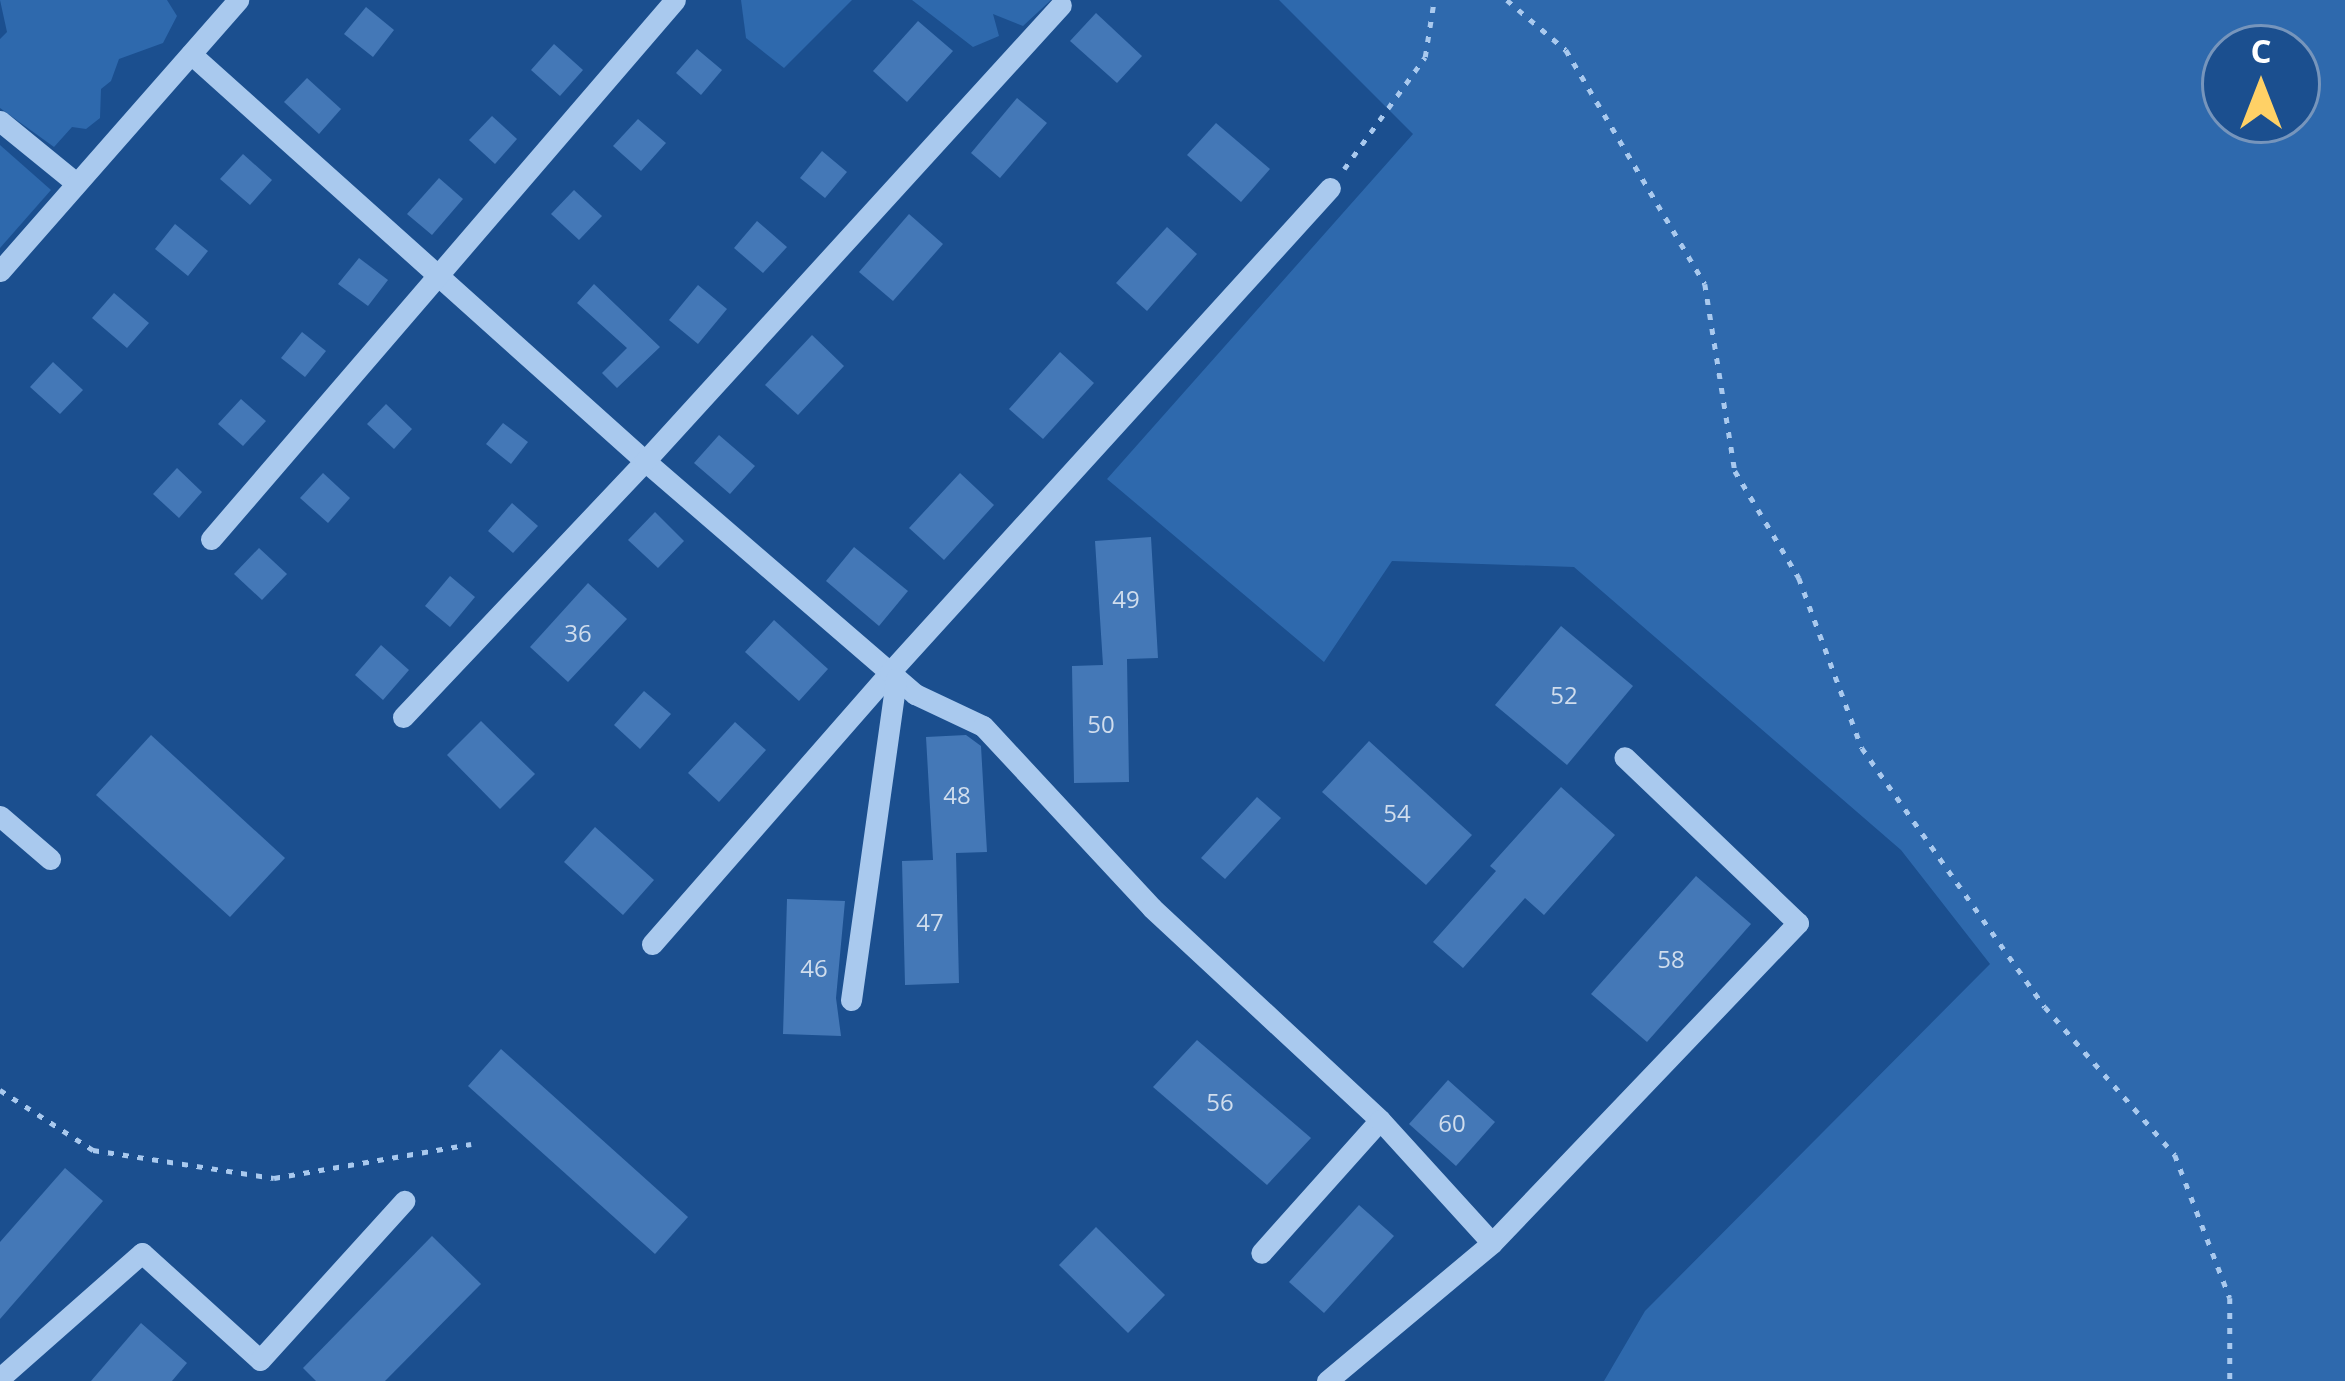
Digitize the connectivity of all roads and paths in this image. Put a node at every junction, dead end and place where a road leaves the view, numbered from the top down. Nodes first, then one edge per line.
1 (238, 0) edge
2 (675, 0) edge
3 (1434, 0) edge
4 (1507, 0) edge
5 (1061, 5) dead end
6 (190, 54) junction
7 (0, 121) edge
8 (76, 183) junction
9 (1330, 188) joint
10 (0, 271) edge
11 (438, 275) junction
12 (645, 461) junction
13 (212, 539) dead end
14 (893, 675) junction
15 (403, 717) dead end
16 (1624, 757) dead end
17 (0, 816) edge
18 (50, 860) dead end
19 (652, 944) dead end
20 (851, 1000) dead end
21 (0, 1090) edge
22 (1380, 1120) junction
23 (471, 1144) dead end
24 (404, 1201) dead end
25 (1492, 1243) junction
26 (1261, 1252) dead end
27 (0, 1378) edge
28 (1327, 1381) edge
29 (2230, 1381) edge

1 - 6 street
2 - 11 street
3 - 9 path
4 - 29 path
5 - 12 street
6 - 8 street
6 - 11 street
7 - 8 street
8 - 10 street
9 - 14 street
11 - 12 street
11 - 13 street
12 - 14 street
12 - 15 street
14 - 19 street
14 - 20 street
14 - 22 street
16 - 25 street
17 - 18 street
21 - 23 path
22 - 25 street
22 - 26 street
24 - 27 street
25 - 28 street

